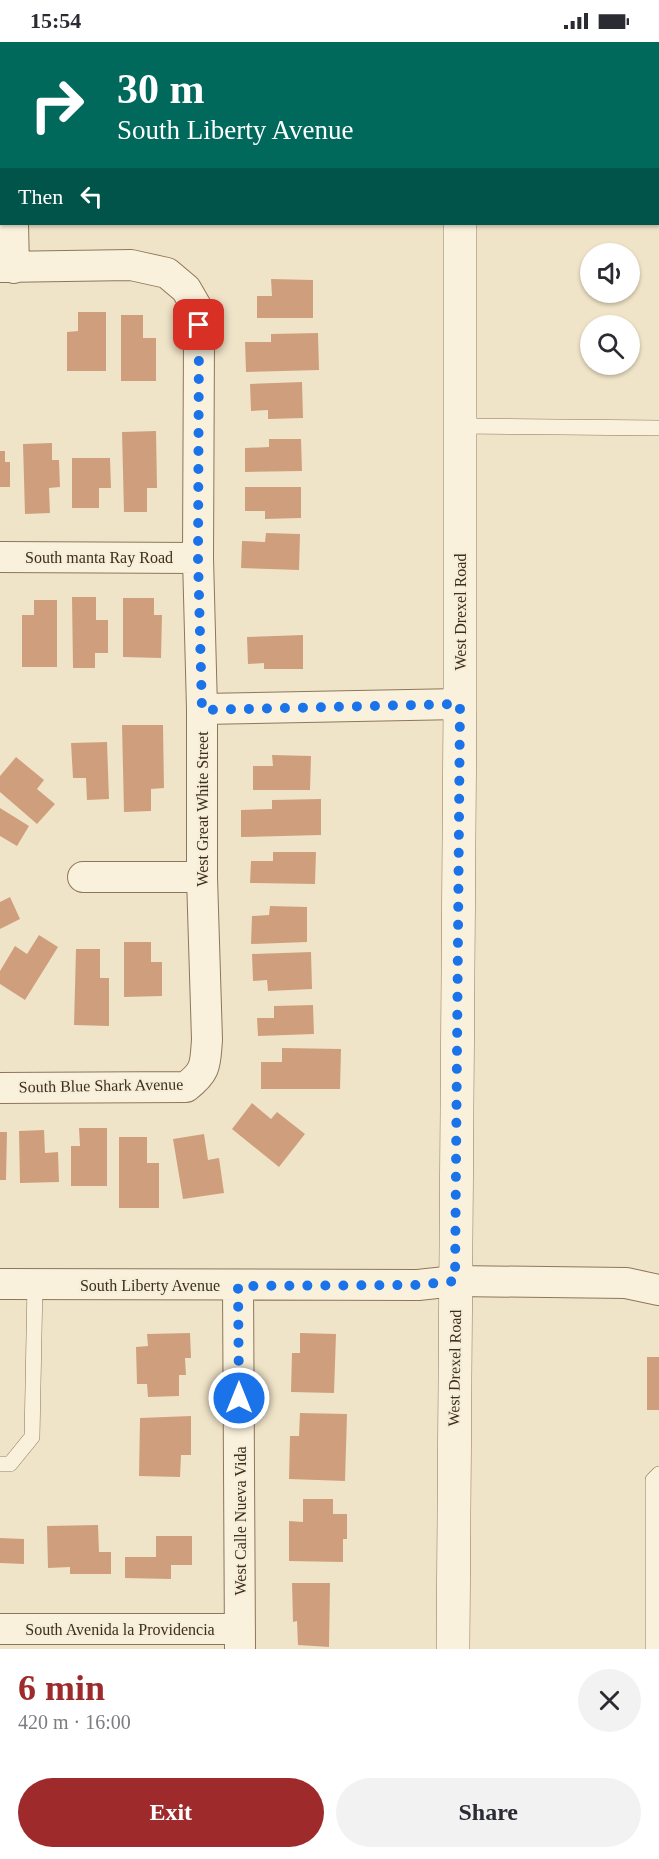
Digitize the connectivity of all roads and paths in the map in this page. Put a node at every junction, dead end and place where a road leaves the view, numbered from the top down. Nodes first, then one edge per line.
1 (13, 225) edge
2 (460, 225) edge
3 (7, 268) edge
4 (460, 426) junction
5 (659, 428) edge
6 (0, 557) edge
7 (198, 558) junction
8 (460, 704) junction
9 (202, 710) junction
10 (83, 877) dead end
11 (202, 877) junction
12 (199, 1077) joint
13 (0, 1088) edge
14 (455, 1281) junction
15 (0, 1284) edge
16 (35, 1284) junction
17 (238, 1286) junction
18 (659, 1290) edge
19 (0, 1464) edge
20 (659, 1474) edge
21 (0, 1629) edge
22 (240, 1639) edge
23 (453, 1649) edge
24 (653, 1649) edge

1 - 3 street
2 - 4 street, West Drexel Road
3 - 7 street, West Great White Street
4 - 5 lane
4 - 8 street, West Drexel Road
6 - 7 street, South manta Ray Road
7 - 9 street, West Great White Street
8 - 9 street
8 - 14 street, West Drexel Road
9 - 11 street, West Great White Street
10 - 11 street
11 - 12 street, West Great White Street
12 - 13 street, South Blue Shark Avenue
14 - 17 street, South Liberty Avenue
14 - 18 street, South Liberty Avenue
14 - 23 street, West Drexel Road
15 - 16 street, South Liberty Avenue
16 - 17 street, South Liberty Avenue
16 - 19 lane
17 - 22 street, West Calle Nueva Vida
20 - 24 lane
21 - 22 street, South Avenida la Providencia

